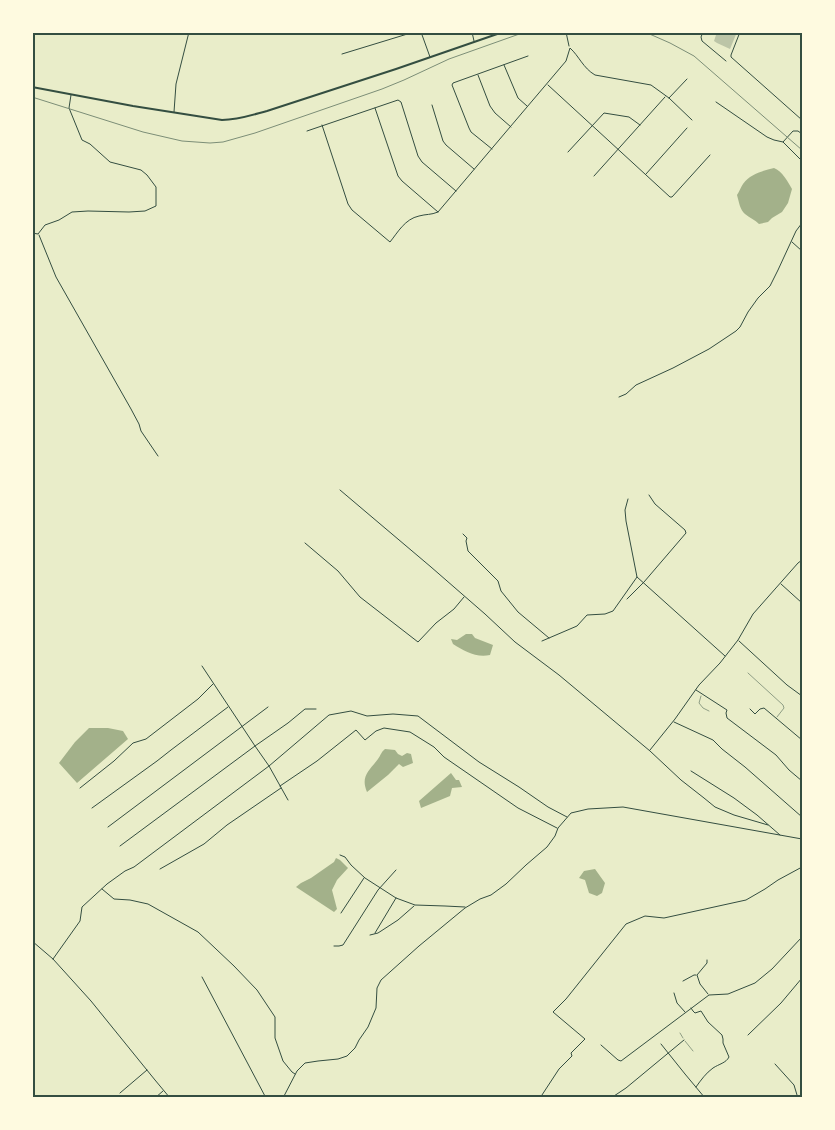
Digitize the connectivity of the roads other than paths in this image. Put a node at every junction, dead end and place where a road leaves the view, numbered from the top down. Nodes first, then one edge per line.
1 (189, 32) edge
2 (414, 32) edge
3 (421, 32) edge
4 (472, 32) edge
5 (503, 32) edge
6 (566, 32) edge
7 (703, 32) edge
8 (740, 32) edge
9 (474, 42) junction
10 (570, 48) junction
11 (342, 54) dead end
12 (528, 56) dead end
13 (430, 57) junction
14 (726, 61) dead end
15 (504, 64) junction
16 (478, 74) junction
17 (686, 79) dead end
18 (547, 84) junction
19 (32, 87) edge
20 (71, 94) junction
21 (666, 97) junction
22 (669, 98) junction
23 (716, 102) dead end
24 (432, 105) dead end
25 (528, 106) junction
26 (375, 107) junction
27 (174, 112) junction
28 (692, 120) dead end
29 (802, 120) edge
30 (322, 125) junction
31 (592, 125) junction
32 (640, 126) junction
33 (511, 127) junction
34 (687, 128) dead end
35 (307, 131) dead end
36 (802, 134) edge
37 (783, 142) junction
38 (492, 149) junction
39 (618, 149) junction
40 (568, 152) dead end
41 (710, 155) dead end
42 (802, 161) edge
43 (475, 169) junction
44 (646, 175) junction
45 (594, 176) dead end
46 (456, 192) junction
47 (438, 212) junction
48 (802, 223) edge
49 (32, 232) edge
50 (38, 234) junction
51 (792, 241) junction
52 (802, 251) edge
53 (619, 397) dead end
54 (158, 456) dead end
55 (340, 490) dead end
56 (649, 495) dead end
57 (628, 499) dead end
58 (463, 534) dead end
59 (305, 543) dead end
60 (802, 560) edge
61 (637, 577) junction
62 (644, 582) junction
63 (780, 584) junction
64 (464, 596) junction
65 (627, 599) dead end
66 (802, 603) edge
67 (549, 638) junction
68 (738, 640) junction
69 (542, 641) dead end
70 (725, 656) junction
71 (202, 666) dead end
72 (748, 673) dead end
73 (213, 684) junction
74 (696, 689) junction
75 (702, 694) junction
76 (802, 696) edge
77 (229, 707) junction
78 (268, 707) dead end
79 (316, 709) dead end
80 (750, 709) dead end
81 (709, 711) dead end
82 (776, 718) junction
83 (673, 721) junction
84 (241, 726) junction
85 (802, 740) edge
86 (255, 746) junction
87 (650, 751) junction
88 (269, 766) junction
89 (691, 771) dead end
90 (802, 781) edge
91 (281, 787) junction
92 (80, 788) dead end
93 (288, 800) dead end
94 (92, 808) dead end
95 (567, 817) junction
96 (802, 817) edge
97 (768, 825) junction
98 (108, 827) dead end
99 (558, 828) junction
100 (781, 836) junction
101 (802, 839) edge
102 (120, 846) dead end
103 (340, 855) dead end
104 (802, 867) edge
105 (160, 870) dead end
106 (396, 870) dead end
107 (365, 878) junction
108 (381, 888) junction
109 (102, 889) junction
110 (396, 898) junction
111 (415, 905) junction
112 (465, 908) junction
113 (341, 913) dead end
114 (374, 934) junction
115 (370, 935) dead end
116 (802, 937) edge
117 (32, 941) edge
118 (334, 946) dead end
119 (53, 959) junction
120 (707, 960) dead end
121 (697, 975) junction
122 (202, 977) dead end
123 (802, 978) edge
124 (683, 981) dead end
125 (674, 994) dead end
126 (709, 995) junction
127 (691, 1008) junction
128 (685, 1013) junction
129 (680, 1033) dead end
130 (748, 1035) dead end
131 (684, 1040) junction
132 (661, 1044) dead end
133 (601, 1045) dead end
134 (693, 1052) dead end
135 (667, 1053) junction
136 (775, 1064) dead end
137 (147, 1070) junction
138 (295, 1074) junction
139 (696, 1087) junction
140 (163, 1091) junction
141 (120, 1093) dead end
142 (797, 1096) junction
143 (155, 1098) edge
144 (170, 1098) edge
145 (266, 1098) edge
146 (283, 1098) edge
147 (540, 1098) edge
148 (611, 1098) edge
149 (705, 1098) edge
150 (793, 1098) edge
151 (799, 1098) edge

1 - 27 street
2 - 11 street
3 - 13 street
4 - 9 street
5 - 9 street
6 - 10 street
7 - 14 street
8 - 29 street
9 - 13 street
10 - 18 street
10 - 21 street
12 - 15 street
13 - 27 street
15 - 16 street
15 - 25 street
16 - 33 street
16 - 38 street
17 - 22 street
18 - 25 street
18 - 31 street
19 - 20 street
20 - 27 street
20 - 50 street
21 - 22 street
21 - 32 street
22 - 28 street
23 - 37 street
24 - 43 street
25 - 33 street
26 - 30 street
26 - 46 street
26 - 47 street
30 - 35 street
30 - 47 street
31 - 32 street
31 - 39 street
31 - 40 street
32 - 39 street
33 - 38 street
34 - 44 street
36 - 37 street
37 - 42 street
38 - 43 street
39 - 44 street
39 - 45 street
41 - 44 street
43 - 46 street
46 - 47 street
48 - 51 street
49 - 50 street
50 - 54 street
51 - 52 street
51 - 53 street
55 - 64 street
56 - 62 street
57 - 61 street
58 - 67 street
59 - 64 street
60 - 63 street
61 - 62 street
61 - 67 street
62 - 65 street
62 - 70 street
63 - 66 street
63 - 68 street
64 - 87 street
67 - 69 street
68 - 70 street
68 - 76 street
70 - 74 street
71 - 73 street
72 - 82 lane
73 - 77 street
73 - 92 street
74 - 75 street
74 - 83 street
75 - 81 lane
75 - 90 street
77 - 84 street
77 - 94 street
78 - 84 street
79 - 86 street
80 - 82 street
82 - 85 street
83 - 87 street
83 - 96 street
84 - 86 street
84 - 98 street
86 - 88 street
86 - 102 street
87 - 97 street
88 - 91 street
88 - 95 street
88 - 109 street
89 - 97 street
91 - 93 street
91 - 99 street
91 - 105 street
95 - 99 street
95 - 100 street
97 - 100 street
99 - 112 street
100 - 101 street
103 - 107 street
104 - 147 street
106 - 108 street
107 - 108 street
107 - 113 street
108 - 110 street
108 - 118 street
109 - 119 street
109 - 138 street
110 - 111 street
110 - 114 street
111 - 112 street
111 - 114 street
112 - 138 street
114 - 115 street
116 - 126 street
117 - 119 street
119 - 137 street
120 - 121 street
121 - 124 street
121 - 126 street
122 - 145 street
123 - 130 street
125 - 128 street
126 - 127 street
127 - 128 street
127 - 139 street
128 - 133 street
129 - 131 lane
131 - 134 lane
131 - 135 street
132 - 135 street
135 - 139 street
135 - 148 street
136 - 142 street
137 - 140 street
137 - 141 street
138 - 146 street
139 - 149 street
140 - 143 street
140 - 144 street
142 - 150 street
142 - 151 street

